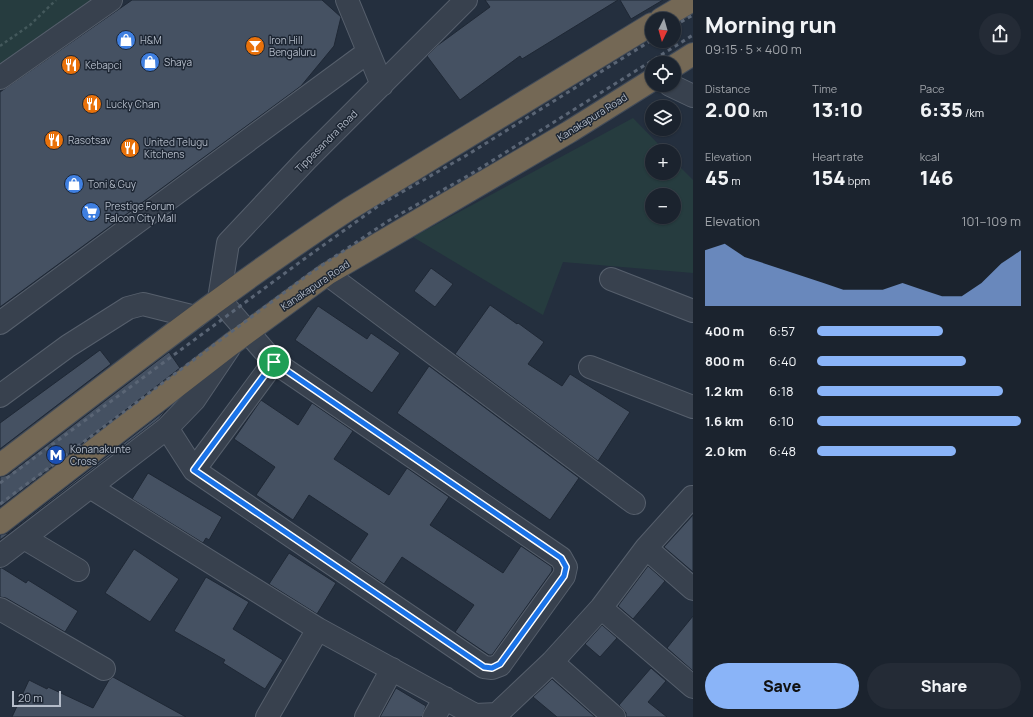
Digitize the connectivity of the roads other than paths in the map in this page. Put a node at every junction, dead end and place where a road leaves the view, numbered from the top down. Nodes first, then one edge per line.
1 (111, 0) edge
2 (347, 0) edge
3 (466, 0) edge
4 (693, 0) edge
5 (673, 12) edge
6 (645, 28) edge
7 (368, 52) junction
8 (693, 54) edge
9 (681, 62) edge
10 (0, 78) edge
11 (645, 84) edge
12 (382, 85) junction
13 (681, 90) edge
14 (693, 96) edge
15 (327, 274) junction
16 (611, 279) dead end
17 (219, 299) junction
18 (693, 312) edge
19 (195, 316) junction
20 (0, 323) edge
21 (239, 339) junction
22 (274, 362) junction
23 (590, 367) dead end
24 (0, 396) edge
25 (693, 407) edge
26 (167, 428) junction
27 (0, 465) edge
28 (194, 470) junction
29 (90, 487) junction
30 (693, 495) edge
31 (634, 503) dead end
32 (0, 523) edge
33 (24, 538) junction
34 (646, 548) junction
35 (0, 556) edge
36 (78, 570) dead end
37 (693, 589) edge
38 (601, 608) junction
39 (0, 609) edge
40 (318, 629) junction
41 (552, 662) junction
42 (104, 669) dead end
43 (392, 669) junction
44 (693, 687) edge
45 (445, 698) junction
46 (499, 715) edge
47 (267, 717) edge
48 (366, 717) edge
49 (434, 717) edge
50 (614, 717) edge

1 - 10 street
2 - 7 street
3 - 12 street, Tippasandra Road
4 - 5 highway
6 - 17 highway
7 - 12 street
7 - 20 street
8 - 9 highway
11 - 15 highway, Kanakapura Road
12 - 17 street, Tippasandra Road
13 - 14 street
15 - 21 highway, Kanakapura Road
15 - 31 street
16 - 18 street
17 - 19 highway
17 - 21 street
19 - 24 street
19 - 27 highway
21 - 22 street
21 - 26 street
21 - 32 highway, Kanakapura Road
22 - 28 street
22 - 28 street
23 - 25 street
26 - 28 street
26 - 29 street
29 - 33 street
29 - 40 street
30 - 34 street
33 - 35 street
33 - 36 street
34 - 37 street
34 - 38 street
38 - 41 street
38 - 44 street
39 - 42 street
40 - 43 street
40 - 47 street
41 - 46 street
41 - 50 street
43 - 45 street
43 - 48 street
45 - 46 street
45 - 49 street

